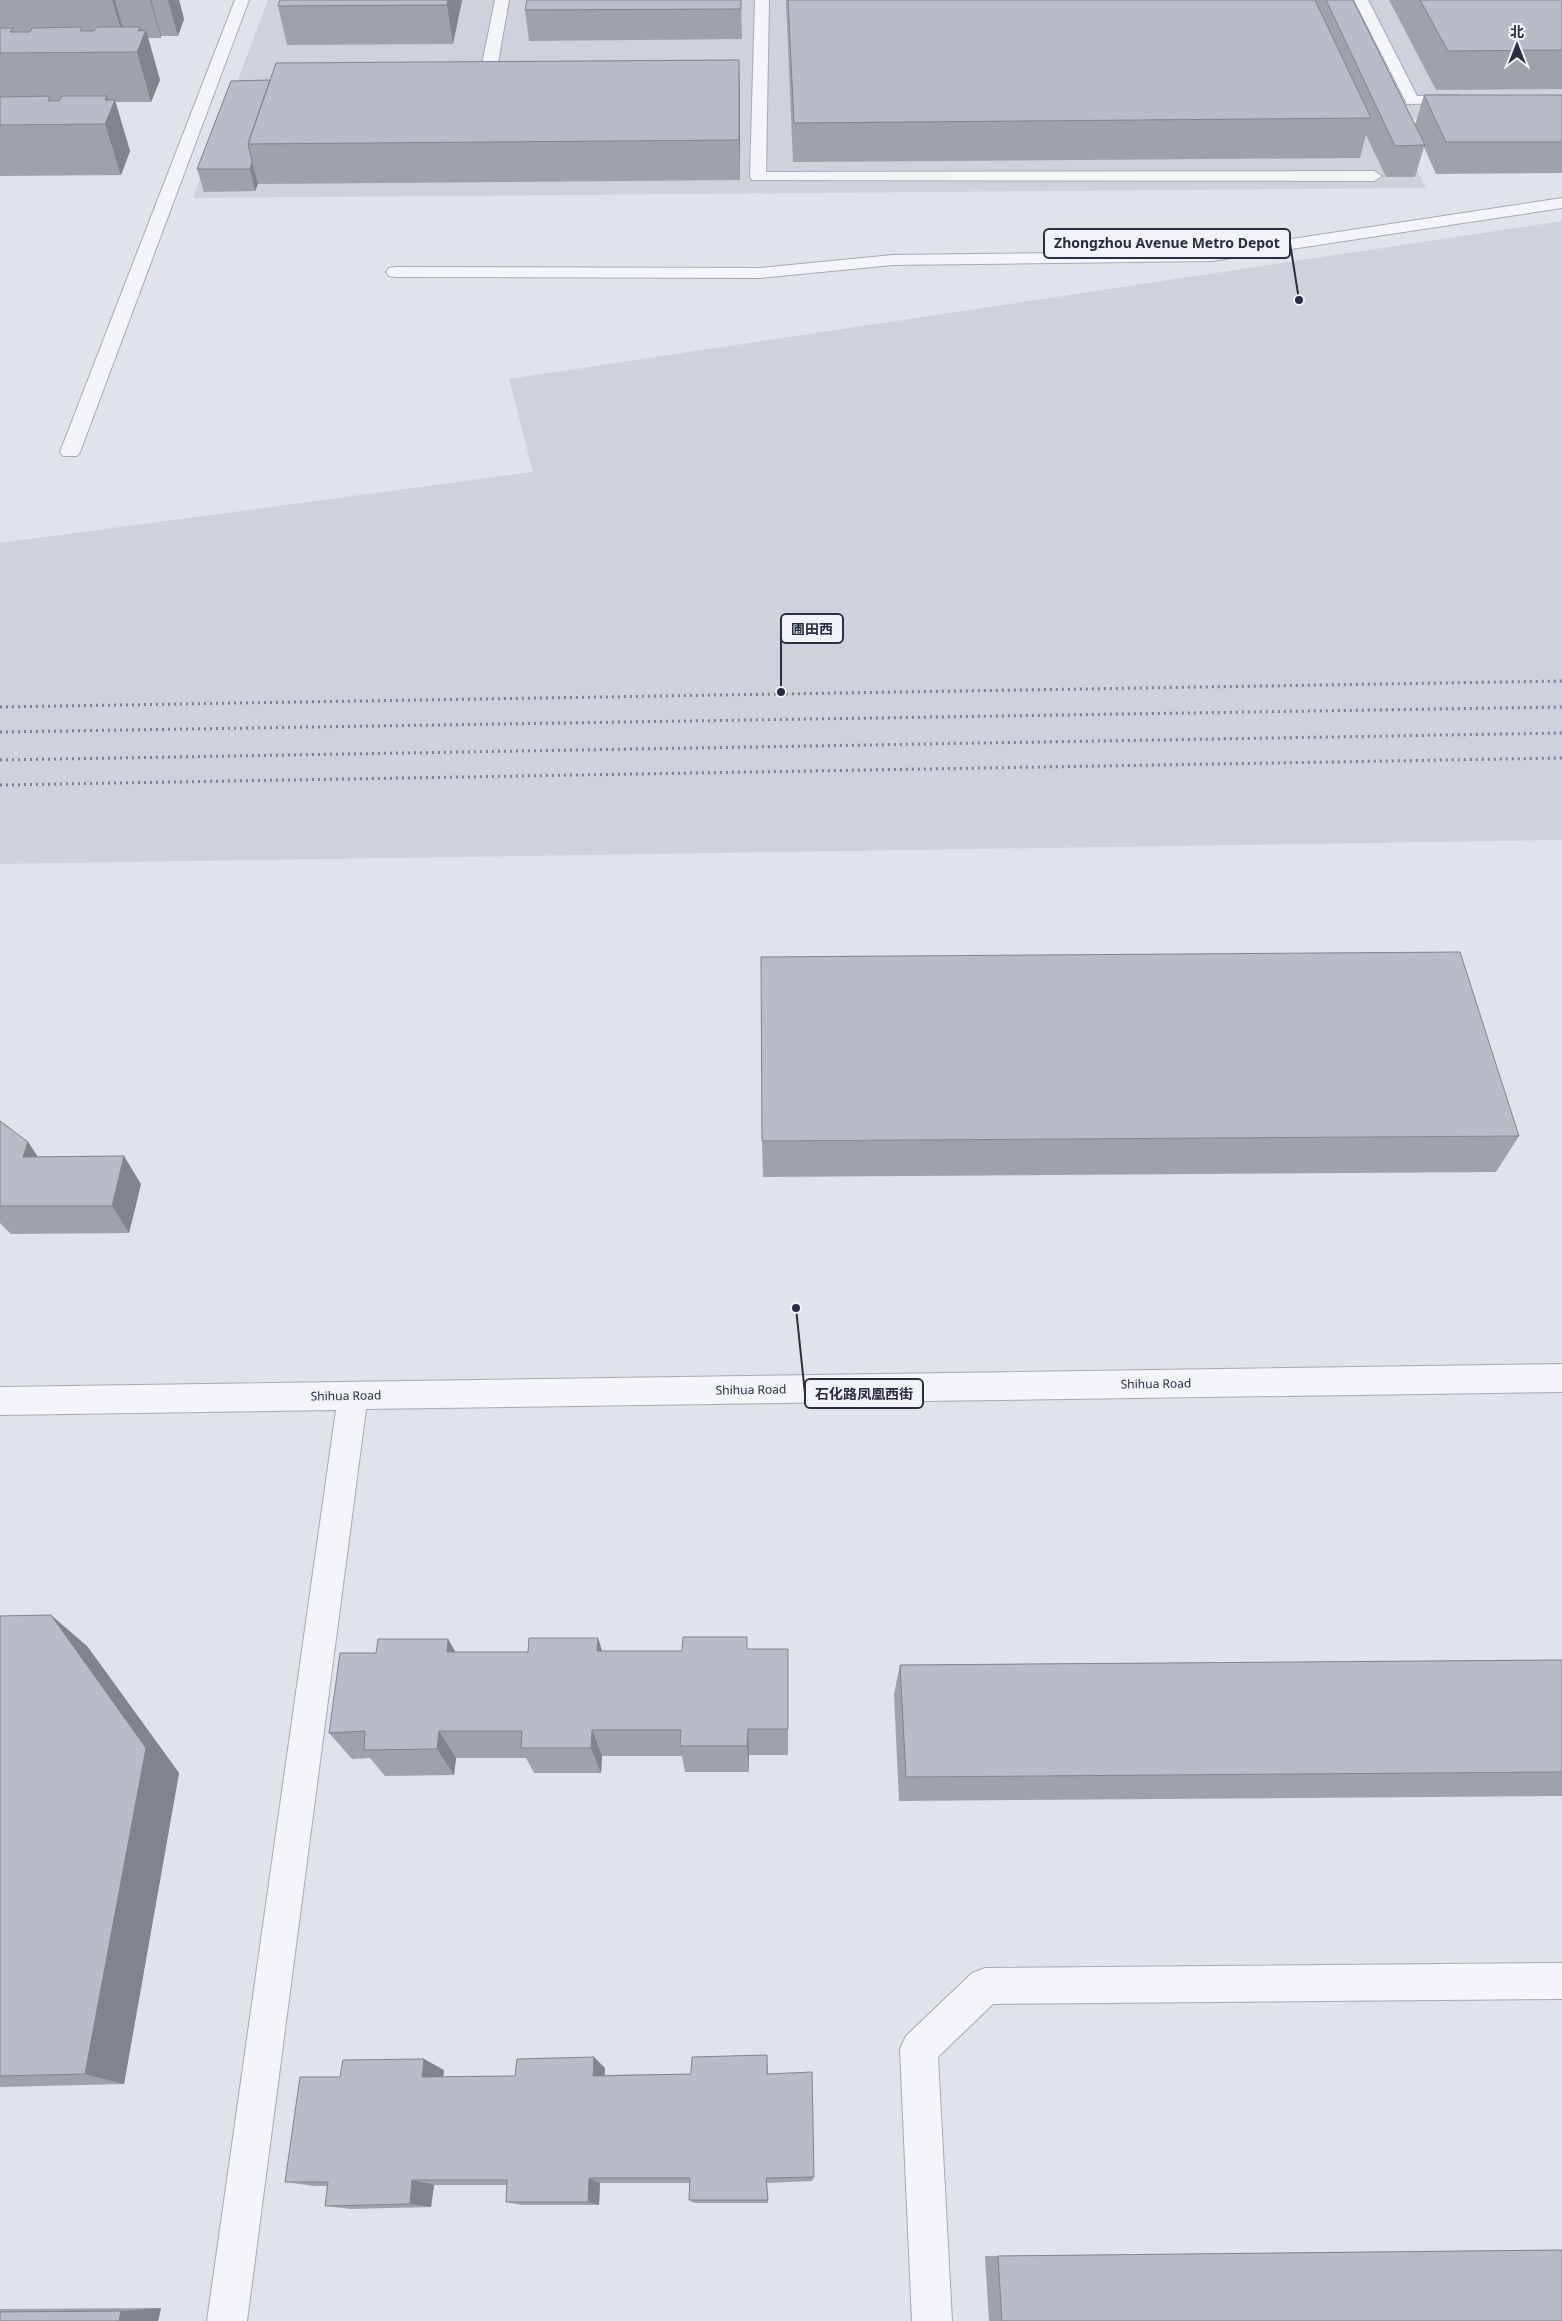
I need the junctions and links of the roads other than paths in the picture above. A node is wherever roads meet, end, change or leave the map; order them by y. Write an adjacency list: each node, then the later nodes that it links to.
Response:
1 (242, 0): 10 (street)
2 (502, 0): 5 (street)
3 (762, 0): 7 (street)
4 (1361, 0): 6 (street)
5 (487, 79)
6 (1478, 100)
7 (1374, 176)
8 (1562, 202): 9 (street)
9 (395, 272)
10 (70, 452)
11 (1562, 1378): 12 (street, Shihua Road)
12 (354, 1396): 13 (street, Shihua Road); 15 (street)
13 (0, 1401)
14 (1562, 1981): 16 (street)
15 (227, 2321)
16 (932, 2321)

